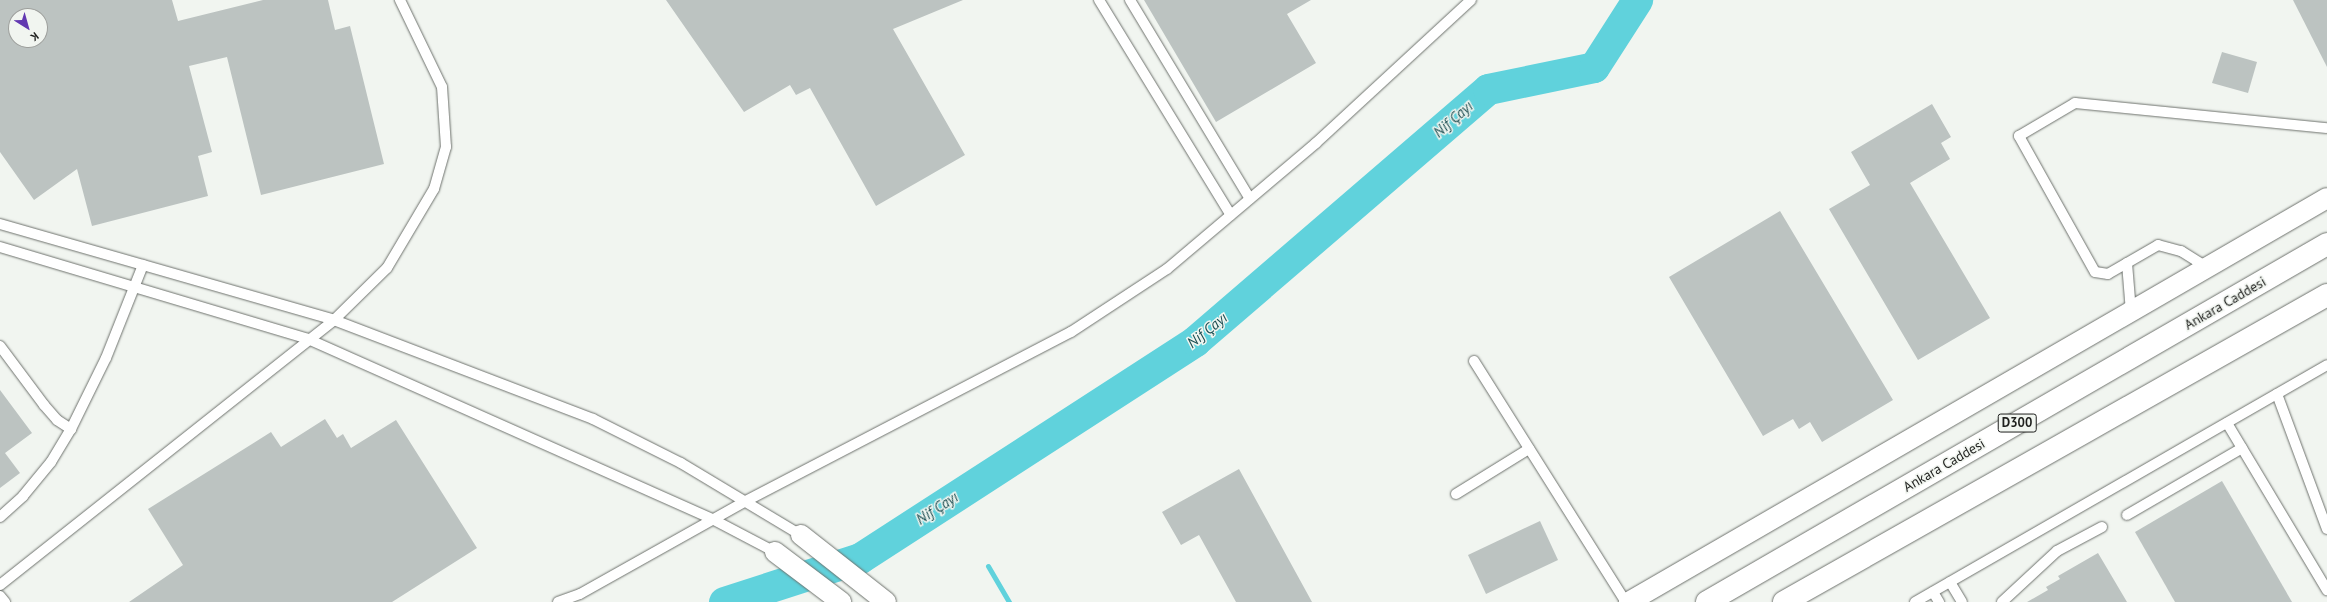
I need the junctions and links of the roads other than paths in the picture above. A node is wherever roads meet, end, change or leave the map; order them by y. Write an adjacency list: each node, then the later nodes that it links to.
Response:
1 (400, 0): 18 (lane)
2 (1099, 0): 8 (lane)
3 (1130, 0): 7 (lane)
4 (1471, 0): 7 (lane)
5 (2327, 128): 12 (lane)
6 (2327, 198): 14 (street)
7 (1250, 199): 8 (lane)
8 (1230, 215): 29 (lane)
9 (0, 224): 13 (lane)
10 (2327, 244): 49 (highway, Ankara Caddesi / D300)
11 (0, 247): 15 (lane)
12 (2127, 263): 14 (lane); 17 (lane)
13 (143, 265): 15 (lane); 18 (lane)
14 (2208, 268): 17 (street)
15 (134, 287): 19 (lane); 25 (lane)
16 (2327, 295): 50 (highway)
17 (2131, 312): 48 (street)
18 (334, 320): 19 (lane); 29 (lane)
19 (308, 339): 32 (lane); 38 (lane)
20 (0, 346): 25 (lane)
21 (1474, 362): 27 (lane)
22 (2327, 365): 23 (lane)
23 (2276, 394): 24 (lane); 34 (lane)
24 (2227, 423): 26 (lane); 37 (lane)
25 (72, 429): 31 (lane)
26 (2242, 448): 30 (lane); 39 (lane)
27 (1529, 449): 28 (lane); 47 (lane)
28 (1456, 494)
29 (746, 501): 32 (lane); 35 (lane)
30 (2126, 515)
31 (0, 517)
32 (714, 520): 36 (lane); 45 (lane)
33 (2102, 527): 54 (lane)
34 (2327, 529)
35 (801, 535): 42 (street)
36 (775, 552): 43 (street)
37 (1950, 582): 40 (lane); 53 (lane)
38 (0, 585)
39 (2327, 590)
40 (1933, 592): 51 (lane); 52 (lane)
41 (0, 596): 44 (lane)
42 (865, 596): 46 (street)
43 (835, 597)
44 (5, 602)
45 (558, 602)
46 (886, 602)
47 (1626, 602)
48 (1630, 602)
49 (1707, 602)
50 (1784, 602)
51 (1915, 602)
52 (1939, 602)
53 (1962, 602)
54 (2002, 602)

